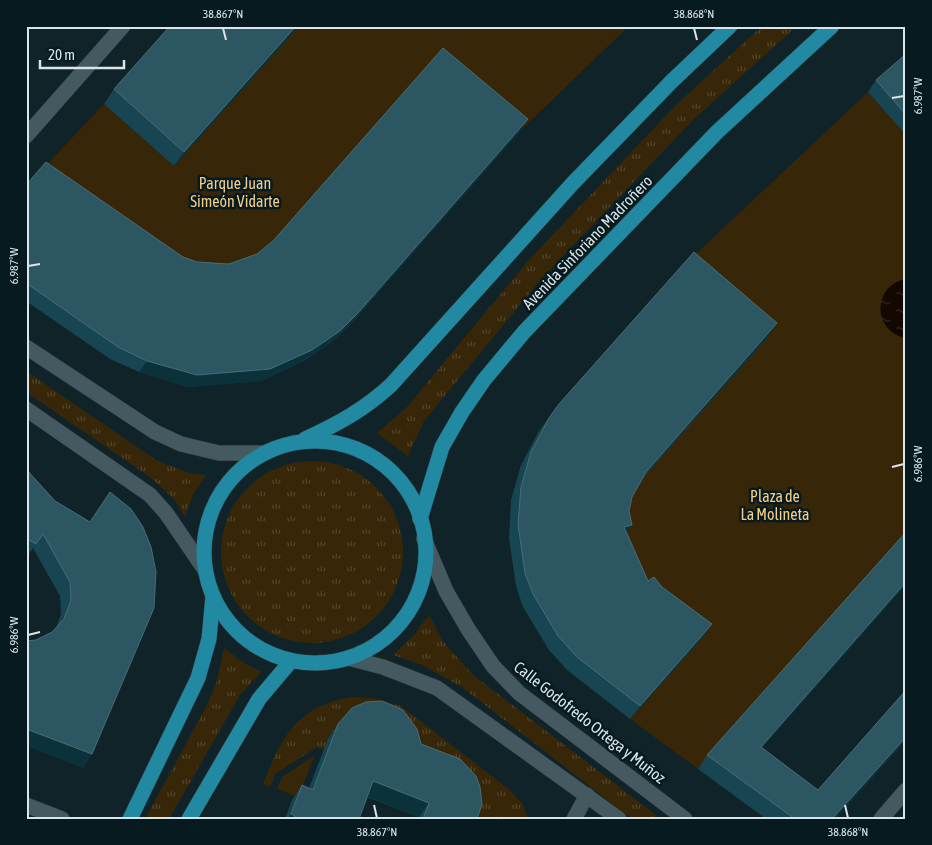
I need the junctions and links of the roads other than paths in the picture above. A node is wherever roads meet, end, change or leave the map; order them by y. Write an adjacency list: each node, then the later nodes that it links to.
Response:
1 (123, 26): 4 (street)
2 (730, 26): 7 (main road)
3 (832, 26): 9 (main road, Avenida Sinforiano Madroñero)
4 (26, 136)
5 (26, 347): 8 (street)
6 (26, 409): 11 (street)
7 (297, 442): 8 (main road); 9 (main road)
8 (265, 453): 11 (main road)
9 (420, 519): 10 (main road)
10 (424, 539): 13 (main road); 23 (street, Calle Godofredo Ortega y Muñoz)
11 (205, 570): 12 (main road)
12 (213, 596): 14 (main road); 19 (main road)
13 (348, 658): 14 (main road); 16 (street)
14 (291, 661): 20 (main road)
15 (906, 790): 24 (street)
16 (587, 795): 21 (street); 22 (street)
17 (26, 805): 18 (street)
18 (62, 819)
19 (130, 819)
20 (189, 819)
21 (574, 819)
22 (619, 819)
23 (685, 819)
24 (881, 819)

